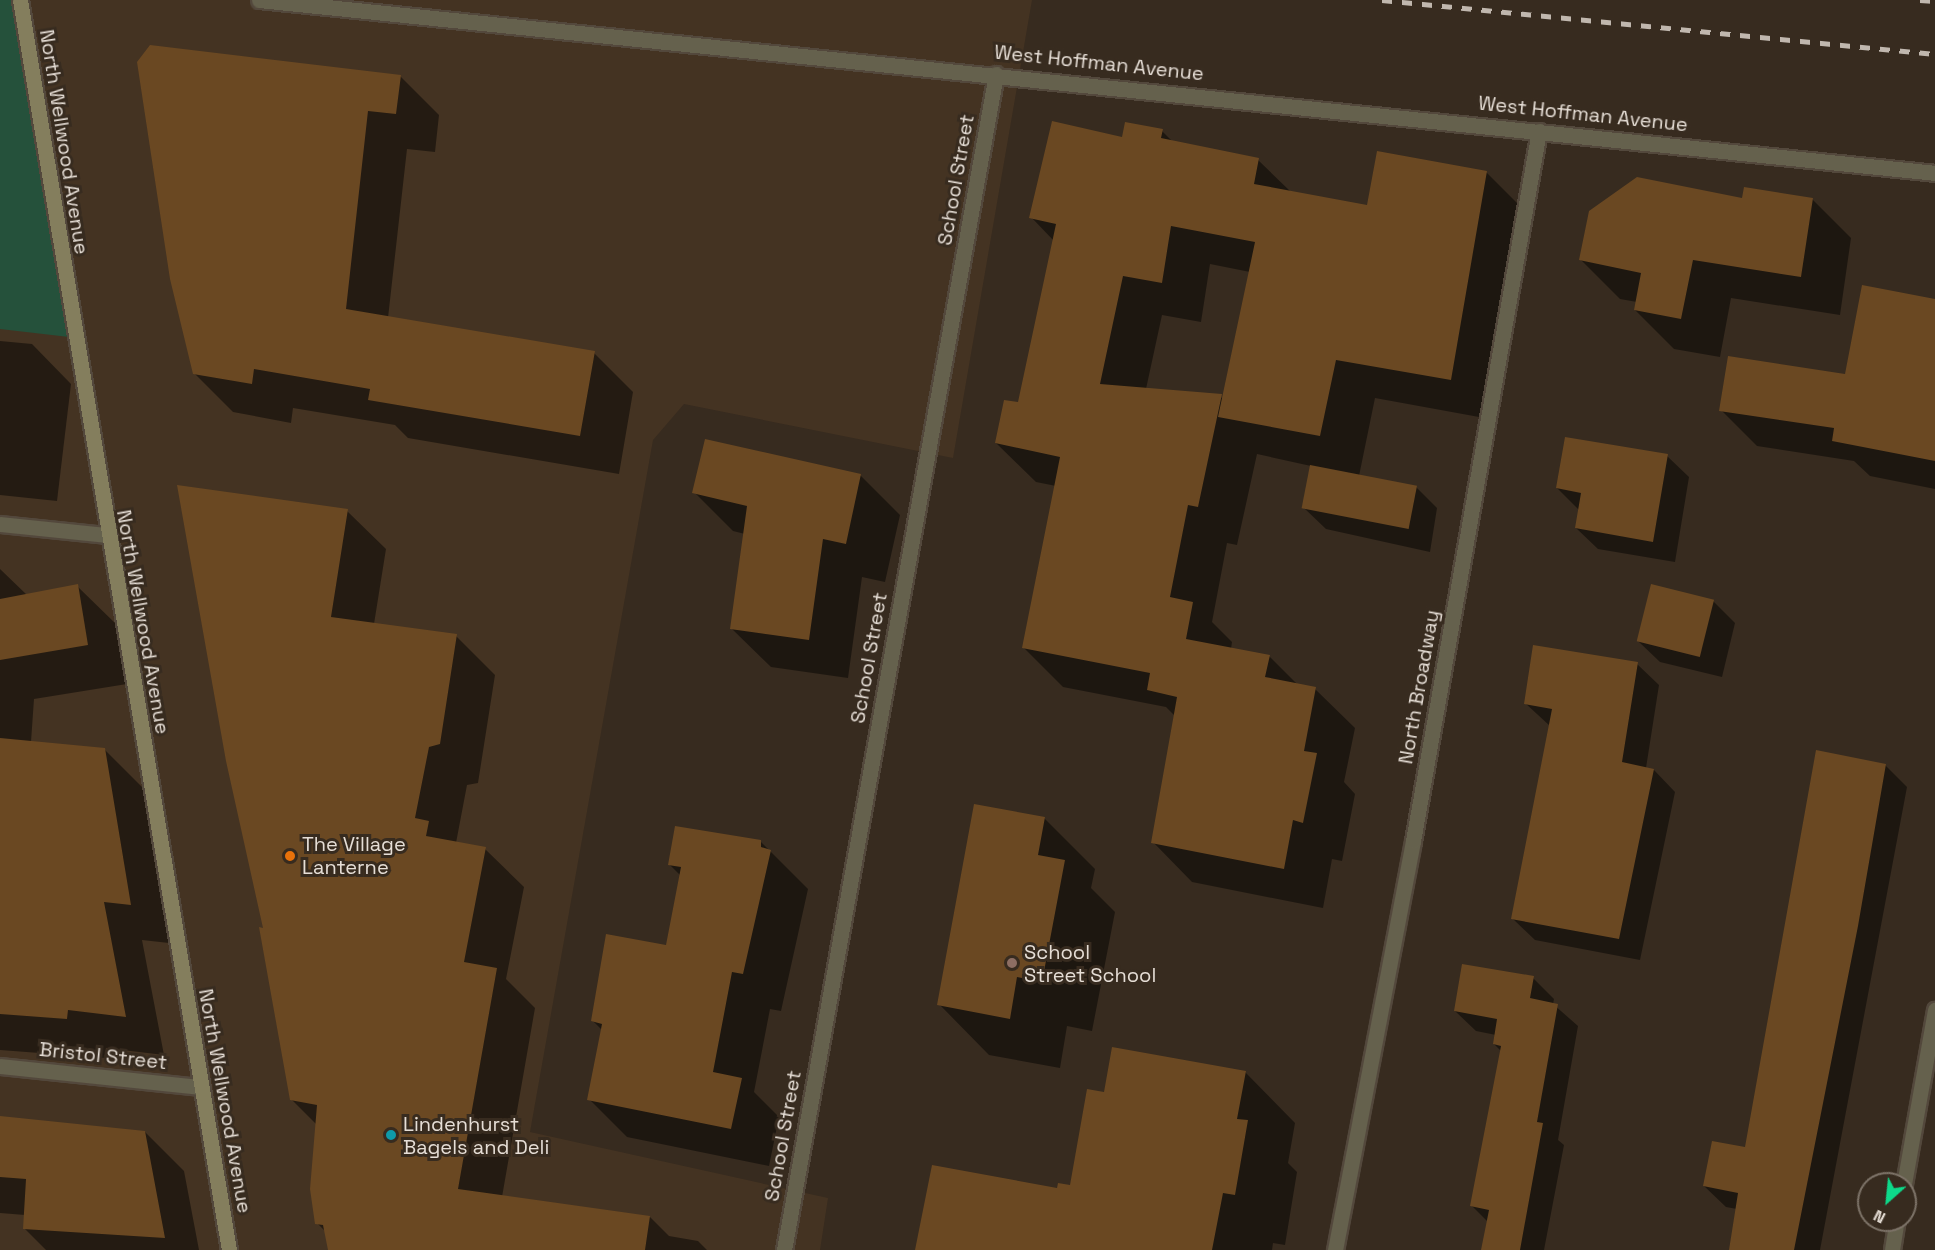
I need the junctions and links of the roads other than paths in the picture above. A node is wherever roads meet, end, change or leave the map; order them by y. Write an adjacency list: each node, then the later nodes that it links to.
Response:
1 (20, 0): 7 (main road, North Wellwood Avenue)
2 (259, 0): 3 (street, West Hoffman Avenue)
3 (996, 74): 4 (street, West Hoffman Avenue); 14 (street, School Street)
4 (1539, 131): 5 (street, West Hoffman Avenue); 15 (street, North Broadway)
5 (1935, 173)
6 (0, 524): 7 (street)
7 (107, 535): 10 (main road, North Wellwood Avenue)
8 (1935, 1010): 11 (street)
9 (0, 1066): 10 (street, Bristol Street)
10 (201, 1087): 13 (main road, North Wellwood Avenue)
11 (1906, 1172)
12 (1895, 1232): 16 (street)
13 (229, 1250)
14 (784, 1250)
15 (1335, 1250)
16 (1892, 1250)

